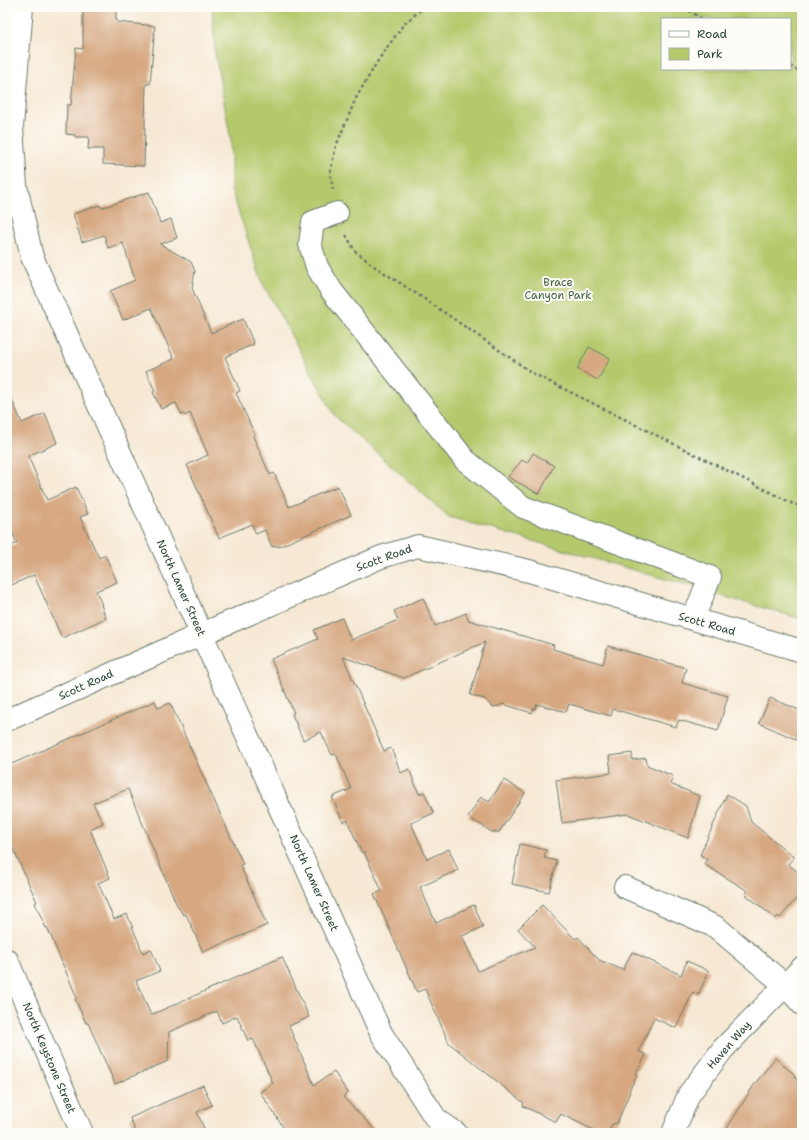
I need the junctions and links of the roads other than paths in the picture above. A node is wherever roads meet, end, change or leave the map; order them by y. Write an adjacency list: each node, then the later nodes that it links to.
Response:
1 (22, 7): 4 (street, North Lamer Street)
2 (337, 213): 3 (street)
3 (693, 619): 4 (street, Scott Road); 5 (street, Scott Road)
4 (202, 634): 6 (street, Scott Road); 13 (street, North Lamer Street)
5 (802, 651)
6 (7, 720)
7 (625, 887): 10 (street)
8 (7, 960): 12 (street, North Keystone Street)
9 (802, 968): 10 (street, Haven Way)
10 (785, 985): 11 (street); 14 (street, Haven Way)
11 (802, 1004)
12 (82, 1133)
13 (456, 1133)
14 (673, 1133)

